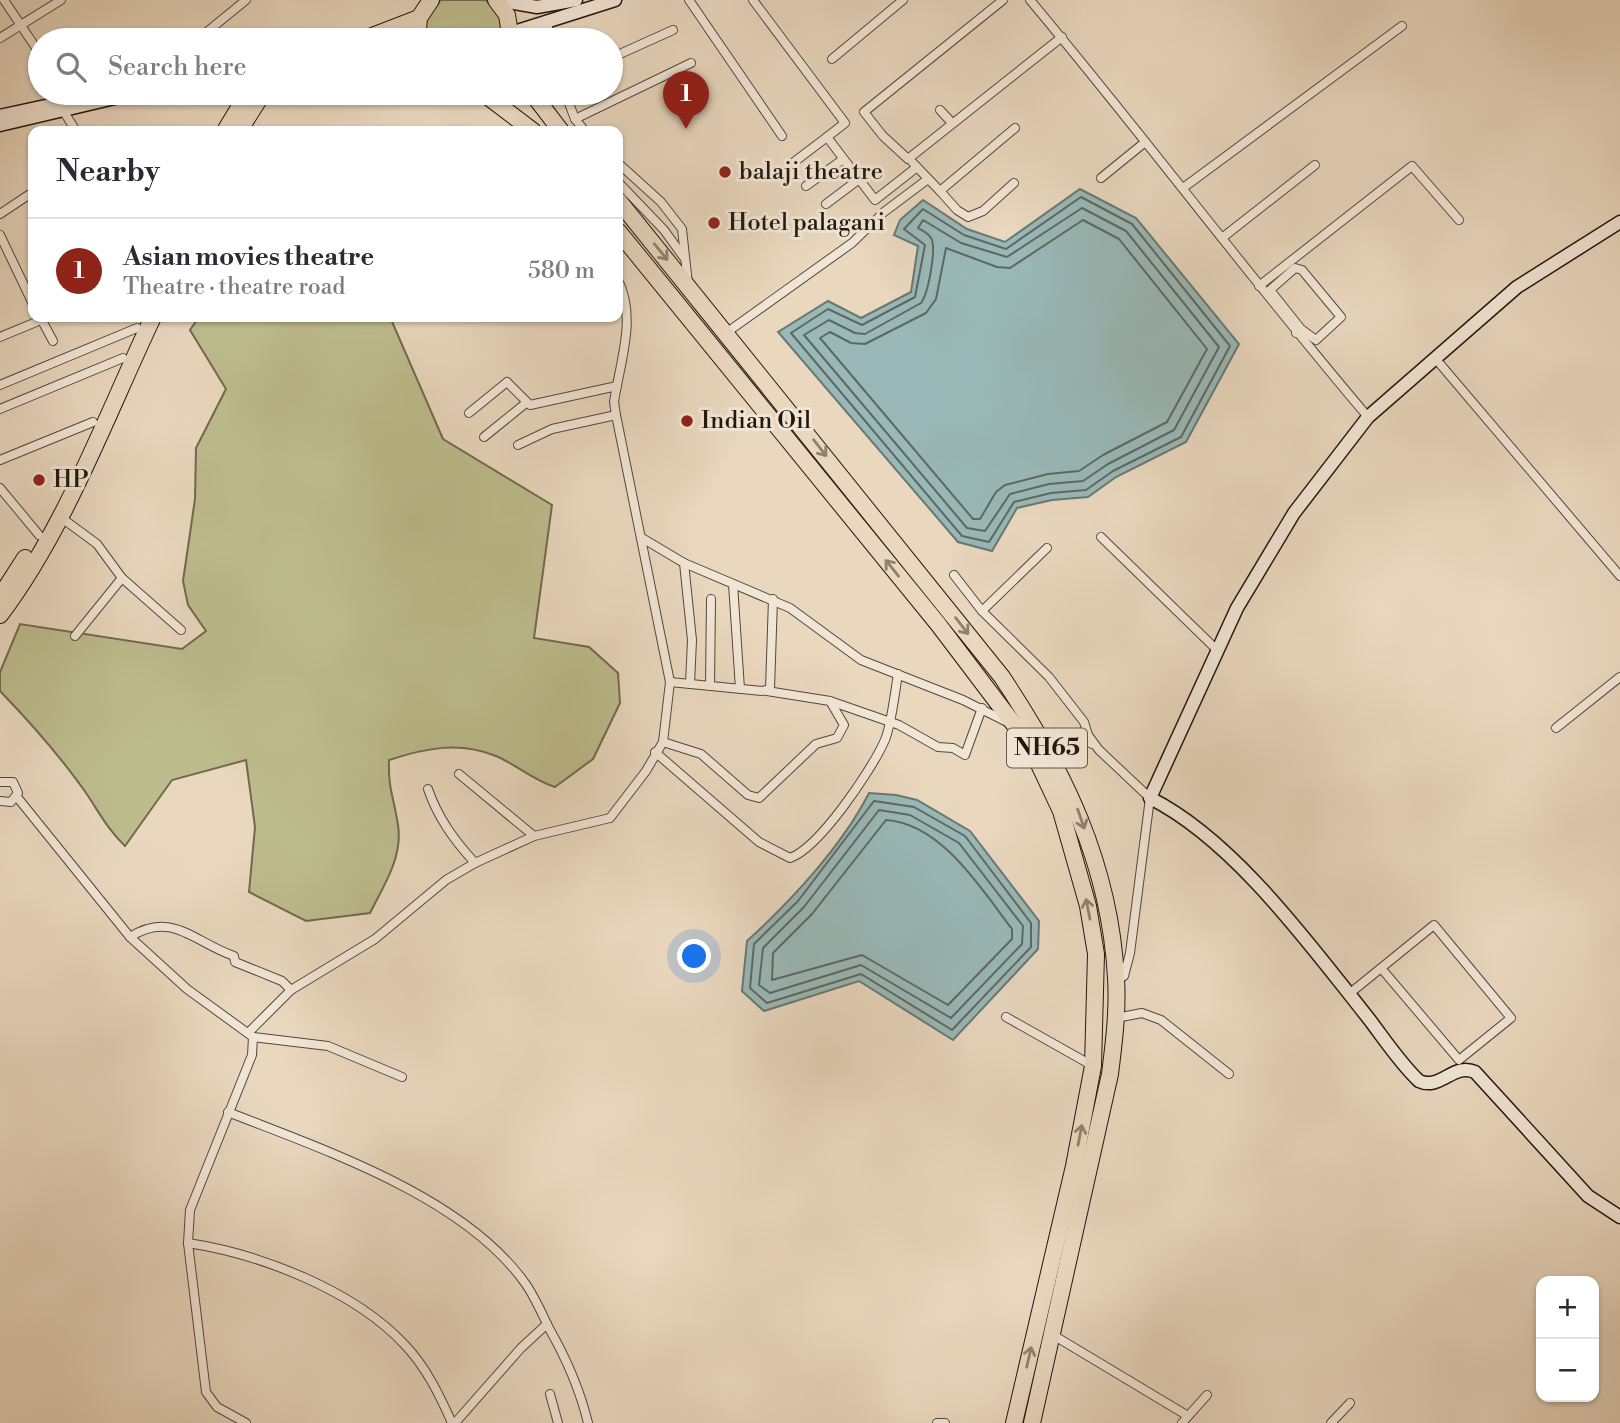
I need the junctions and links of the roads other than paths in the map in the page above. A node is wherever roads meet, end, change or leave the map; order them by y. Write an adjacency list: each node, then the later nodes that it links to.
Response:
1 (4, 0): 16 (street)
2 (61, 0): 16 (street)
3 (246, 0): 18 (street)
4 (497, 0): 12 (street); 21 (highway)
5 (576, 0): 12 (street)
6 (615, 0): 13 (street)
7 (689, 0): 53 (street)
8 (753, 0): 54 (street)
9 (903, 0): 29 (street)
10 (1003, 0): 56 (street)
11 (1030, 0): 26 (street)
12 (517, 2)
13 (600, 3): 15 (street)
14 (422, 8): 19 (highway); 20 (highway)
15 (547, 23): 22 (street); 23 (street)
16 (22, 24): 25 (street); 27 (street)
17 (1402, 26): 68 (street)
18 (212, 28)
19 (384, 28)
20 (419, 28)
21 (509, 28)
22 (534, 28)
23 (548, 28)
24 (673, 30): 28 (street)
25 (28, 34)
26 (1062, 37): 44 (street); 55 (street)
27 (0, 38)
28 (623, 53)
29 (832, 59)
30 (691, 63): 31 (street)
31 (623, 96)
32 (62, 105): 42 (street)
33 (65, 105): 45 (street)
34 (68, 105): 46 (street)
35 (241, 105): 47 (highway)
36 (255, 105): 48 (highway)
37 (499, 105): 49 (highway)
38 (542, 105): 50 (highway)
39 (569, 105): 43 (street)
40 (606, 105): 43 (street)
41 (940, 110): 44 (street)
42 (0, 116)
43 (575, 120): 51 (street)
44 (952, 123): 56 (street)
45 (0, 125)
46 (75, 126)
47 (228, 126)
48 (242, 126)
49 (526, 126)
50 (557, 126)
51 (580, 126)
52 (1015, 128): 69 (street)
53 (782, 136)
54 (827, 137): 57 (street); 58 (street)
55 (1144, 143): 62 (street); 68 (street)
56 (908, 159): 60 (street)
57 (842, 160): 64 (street); 66 (street)
58 (794, 162)
59 (1315, 165): 78 (street)
60 (917, 167): 63 (street); 64 (street)
61 (623, 168): 79 (street)
62 (1101, 178)
63 (928, 179): 69 (street); 91 (street)
64 (858, 180): 71 (street)
65 (1014, 183): 69 (street)
66 (806, 186)
67 (623, 187): 79 (street)
68 (1183, 188): 78 (street)
69 (940, 191)
70 (28, 195): 73 (street)
71 (826, 204)
72 (623, 206): 81 (highway, NH65, one-way to 81)
73 (0, 214)
74 (1459, 220): 80 (street)
75 (1620, 222): 95 (street)
76 (0, 235): 84 (street)
77 (623, 236): 137 (highway, NH65, one-way to 77)
78 (1222, 238): 82 (street)
79 (687, 261): 81 (street)
80 (1275, 279): 82 (street); 85 (street); 90 (street)
81 (688, 285): 91 (highway, NH65)
82 (1259, 286): 85 (street)
83 (623, 290): 97 (street)
84 (28, 294)
85 (1269, 294): 90 (street)
86 (32, 322): 92 (street)
87 (42, 322): 93 (street)
88 (151, 322): 108 (highway)
89 (139, 323): 94 (highway); 96 (street)
90 (1299, 331): 102 (street)
91 (726, 333): 142 (highway, NH65, one-way to 142)
92 (0, 337)
93 (53, 341)
94 (123, 358): 99 (street); 103 (highway)
95 (1435, 358): 102 (street); 115 (street)
96 (0, 385)
97 (617, 386): 98 (street); 101 (street)
98 (526, 403): 100 (street); 104 (street)
99 (0, 409)
100 (469, 412)
101 (616, 415): 105 (street); 111 (street)
102 (1368, 417): 126 (street)
103 (93, 422): 106 (street); 109 (highway)
104 (484, 437)
105 (518, 445)
106 (0, 460)
107 (0, 488): 109 (street)
108 (59, 516): 116 (street); 117 (highway)
109 (39, 535): 117 (highway)
110 (1101, 537): 126 (street)
111 (642, 538): 113 (street); 129 (street)
112 (1047, 548): 122 (street)
113 (684, 563): 118 (street); 130 (street)
114 (954, 575): 122 (street)
115 (1620, 576)
116 (122, 578): 124 (street); 125 (street)
117 (18, 580): 119 (highway); 123 (highway)
118 (733, 584): 121 (street); 132 (street)
119 (0, 597)
120 (711, 599): 131 (street)
121 (773, 599): 127 (street); 133 (street)
122 (982, 611): 140 (street)
123 (0, 615)
124 (181, 630)
125 (75, 636)
126 (1217, 650): 147 (street)
127 (898, 674): 135 (street); 136 (street)
128 (1620, 677): 138 (street)
129 (670, 682): 130 (street); 139 (street)
130 (690, 684): 131 (street)
131 (710, 686): 132 (street)
132 (740, 689): 133 (street)
133 (767, 691): 134 (street)
134 (830, 701): 136 (street); 139 (street)
135 (982, 708): 136 (street); 137 (street)
136 (888, 722): 141 (street)
137 (1016, 727): 159 (highway, NH65, one-way to 137)
138 (1556, 728)
139 (663, 741): 141 (street)
140 (1100, 750): 142 (street); 147 (street)
141 (655, 752): 149 (street)
142 (1052, 755): 153 (highway, NH65, one-way to 153)
143 (458, 774): 149 (street)
144 (2, 778): 146 (street)
145 (428, 789): 150 (street)
146 (17, 797): 148 (street); 151 (street)
147 (1150, 798): 153 (street); 155 (street)
148 (0, 802)
149 (534, 836): 150 (street)
150 (475, 863): 154 (street)
151 (130, 937): 154 (street); 158 (street)
152 (1381, 968): 152 (street); 155 (street)
153 (1116, 980): 157 (highway, NH65)
154 (291, 990): 158 (street)
155 (1349, 994): 163 (street)
156 (1006, 1017): 159 (street)
157 (1116, 1018): 160 (street); 166 (highway, NH65)
158 (252, 1034): 161 (street); 162 (street)
159 (1093, 1066): 177 (highway, NH65, one-way to 159)
160 (1229, 1074)
161 (402, 1077)
162 (228, 1112): 164 (street); 165 (street)
163 (1620, 1217)
164 (188, 1243): 171 (street); 172 (street)
165 (547, 1324): 172 (street); 174 (street)
166 (1053, 1335): 170 (street); 178 (highway, NH65)
167 (550, 1394): 173 (street)
168 (1207, 1395): 170 (street)
169 (1350, 1403): 179 (street)
170 (1185, 1419)
171 (246, 1423)
172 (454, 1423)
173 (558, 1423)
174 (588, 1423)
175 (937, 1423): 176 (street)
176 (945, 1423)
177 (1014, 1423)
178 (1032, 1423)
179 (1331, 1423)

